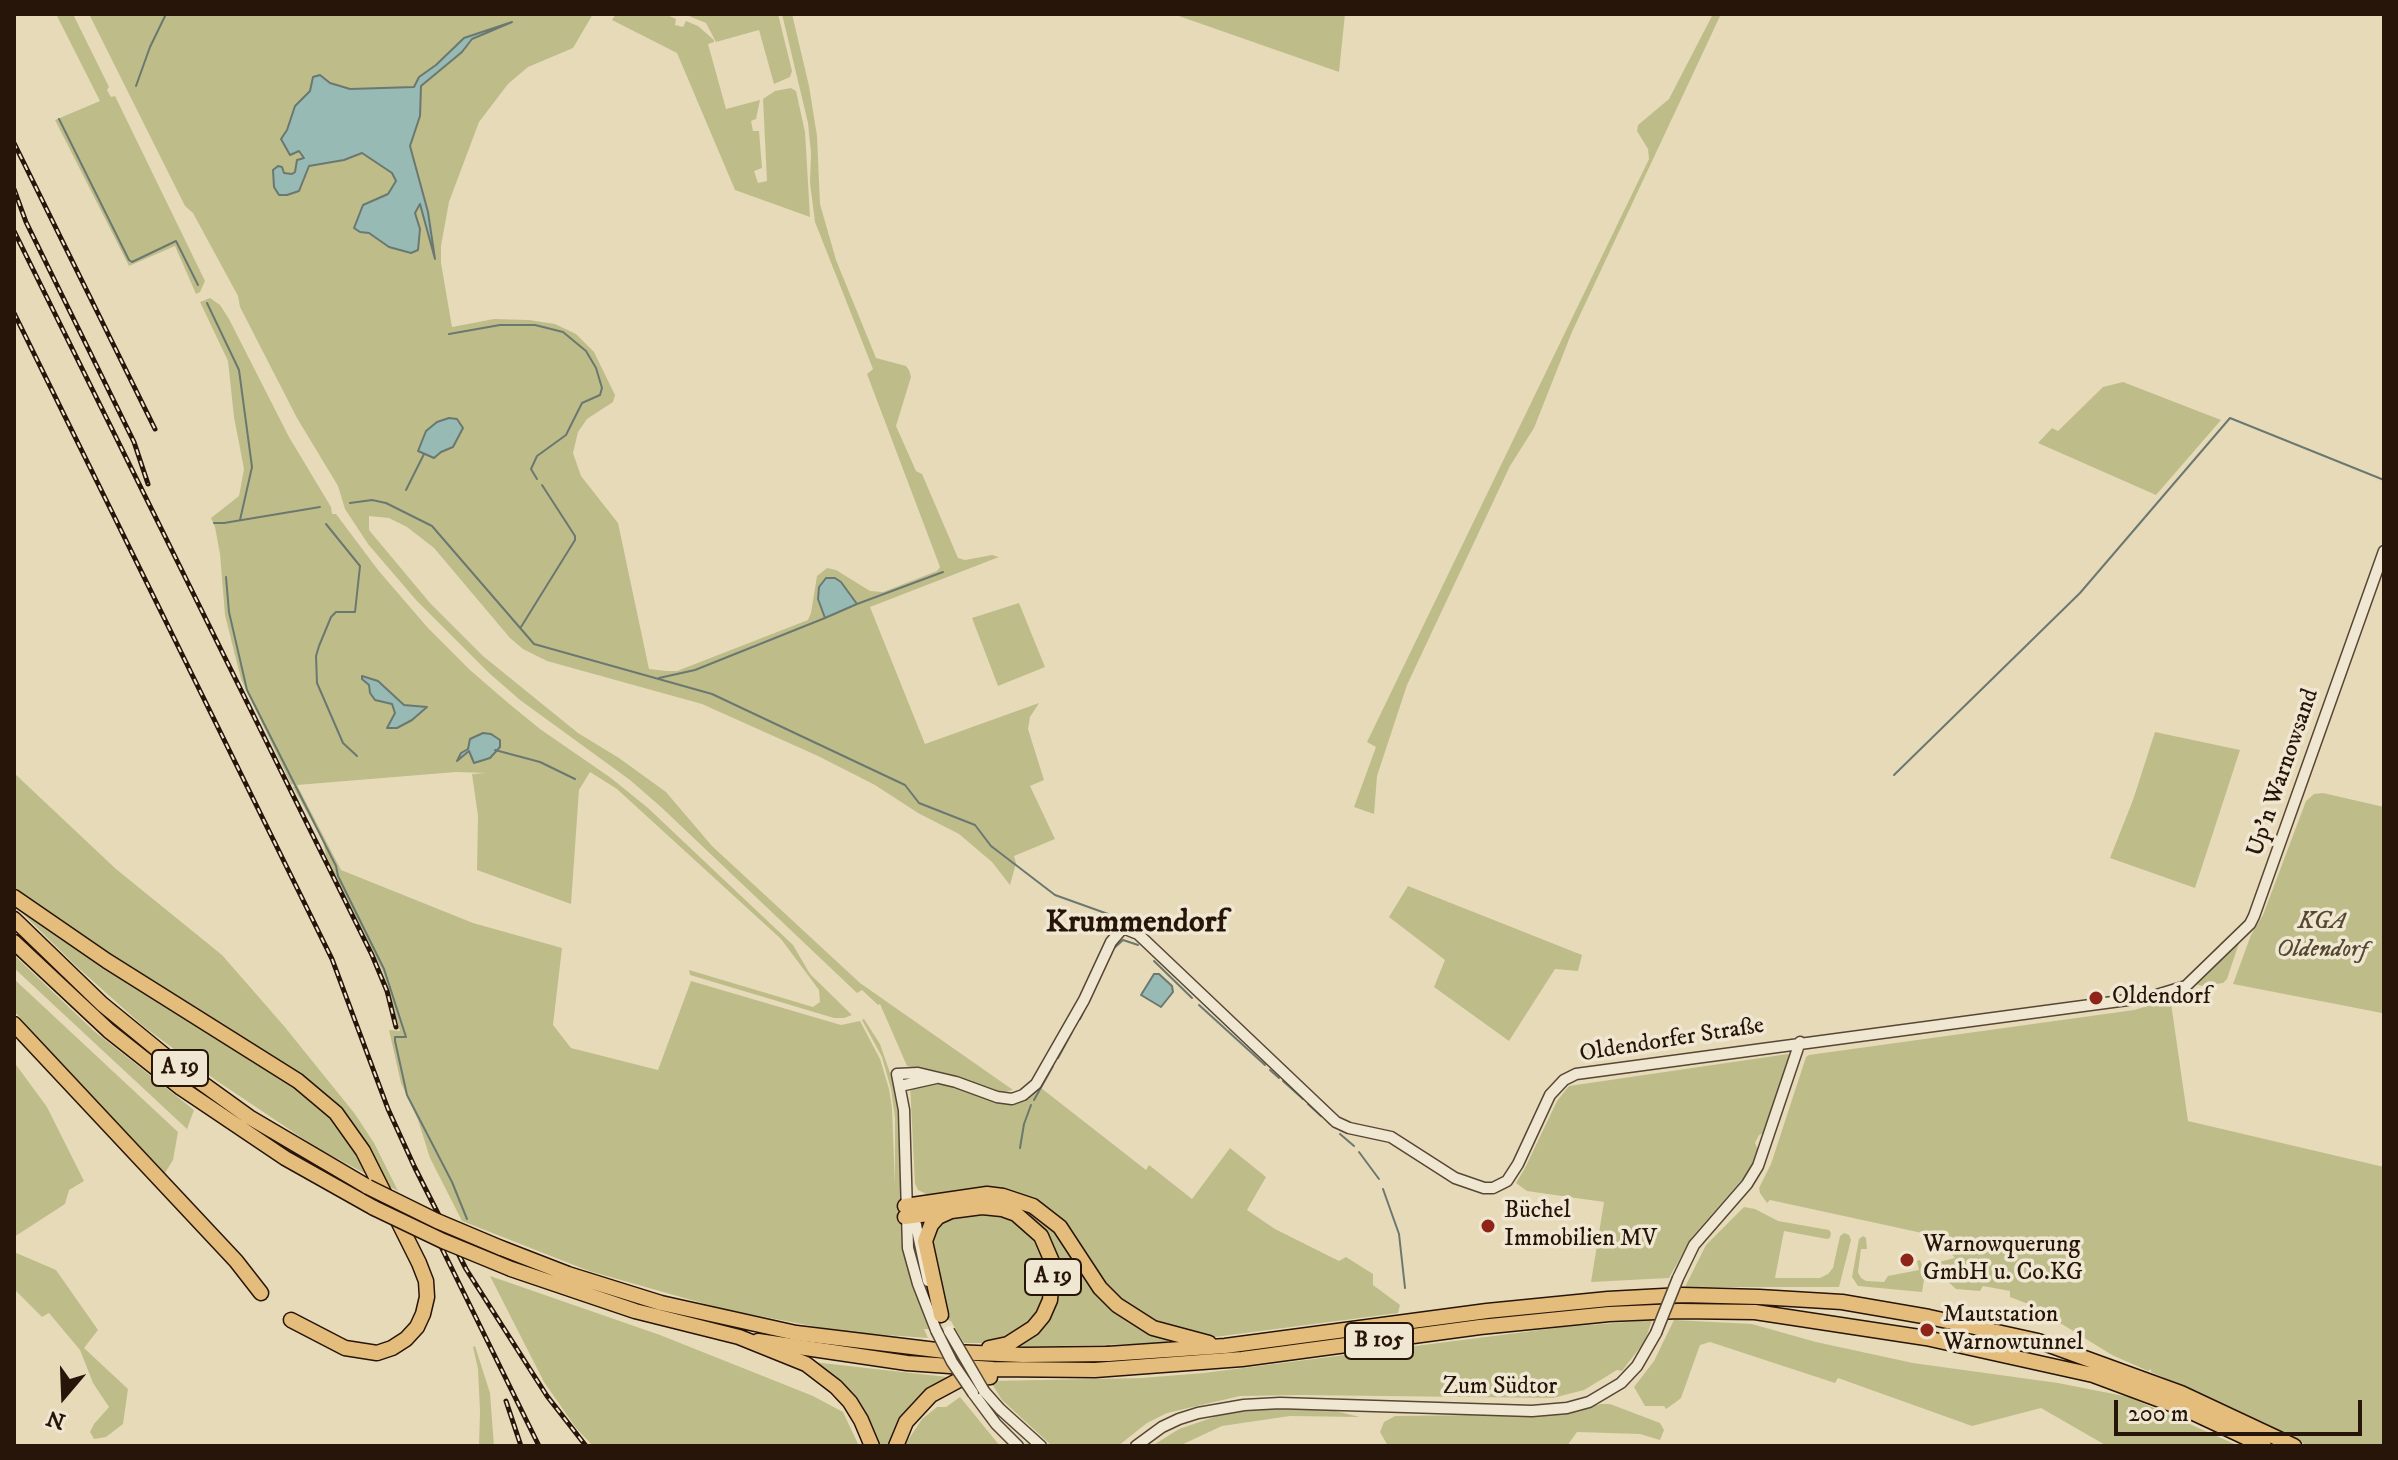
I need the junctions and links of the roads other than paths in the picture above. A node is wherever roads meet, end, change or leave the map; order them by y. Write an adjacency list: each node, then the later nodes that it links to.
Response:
1 (2384, 551): 5 (street, Up’n Warnowsand)
2 (14, 897): 12 (highway)
3 (14, 919): 15 (highway, A 19, bridge)
4 (14, 942): 13 (highway, A 19, bridge)
5 (2186, 986): 7 (street, Oldendorfer Straße)
6 (14, 1024): 10 (highway)
7 (1800, 1042): 8 (street, Oldendorfer Straße); 23 (street, Zum Südtor, bridge)
8 (908, 1207): 9 (highway, A 19); 11 (street); 14 (highway); 18 (street, bridge)
9 (953, 1210): 11 (highway); 15 (highway, A 19)
10 (261, 1293)
11 (941, 1315): 18 (street, bridge)
12 (291, 1320)
13 (739, 1337): 17 (highway, B 105); 19 (highway)
14 (1225, 1346): 16 (highway, B 105); 25 (highway, B 105)
15 (953, 1352): 16 (highway, A 19)
16 (1108, 1354)
17 (1049, 1370): 20 (highway); 24 (highway, B 105)
18 (978, 1392): 21 (street); 22 (street)
19 (872, 1446)
20 (896, 1446)
21 (1018, 1446)
22 (1041, 1446)
23 (1136, 1446)
24 (2264, 1446)
25 (2294, 1446)

